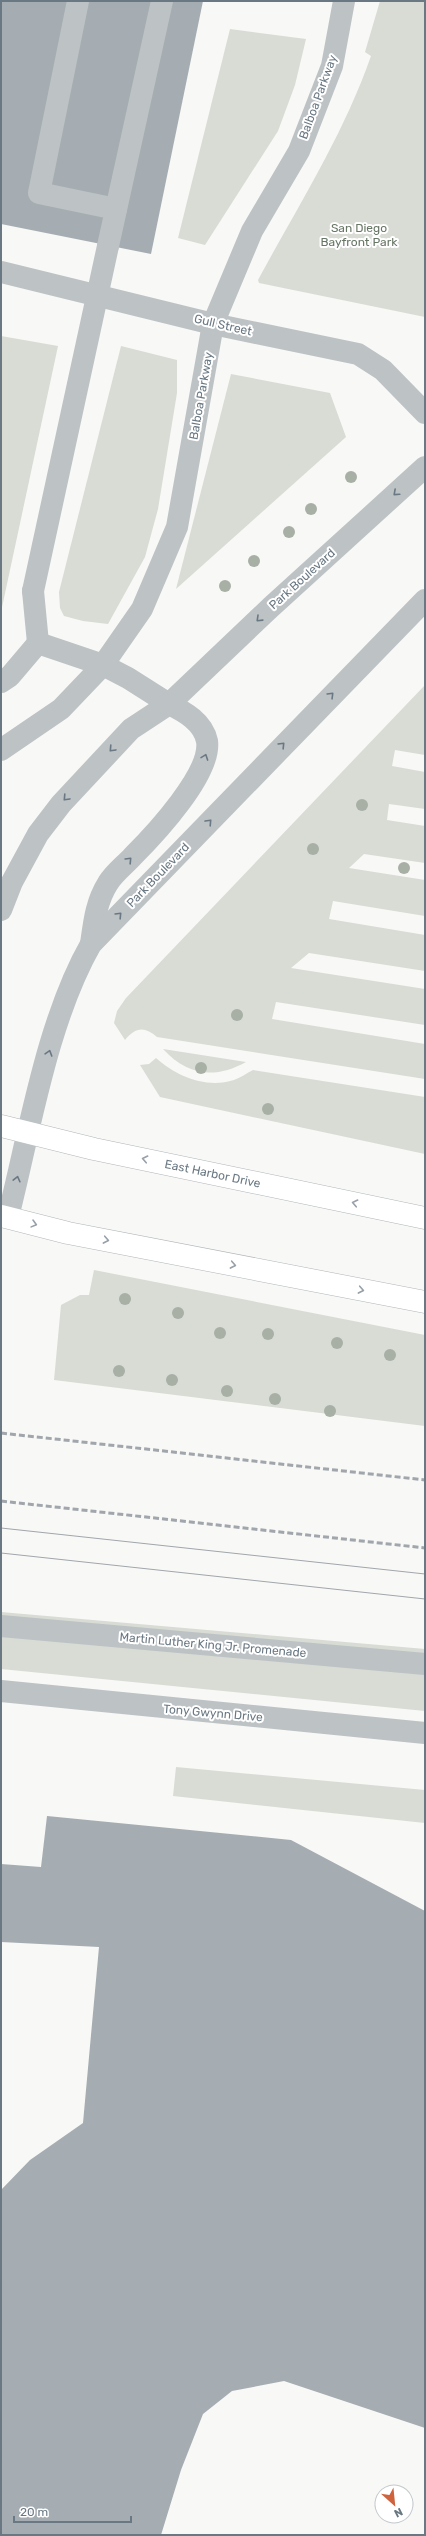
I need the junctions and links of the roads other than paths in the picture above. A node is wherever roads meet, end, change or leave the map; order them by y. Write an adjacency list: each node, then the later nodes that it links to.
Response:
1 (78, 1): 4 (street)
2 (162, 1): 4 (street)
3 (344, 1): 6 (street, Balboa Parkway)
4 (116, 209): 10 (street, bridge)
5 (1, 272): 6 (street, Gull Street)
6 (213, 324): 7 (street, Gull Street); 11 (street, Balboa Parkway)
7 (425, 413)
8 (425, 467): 13 (street, Park Boulevard, one-way to 13)
9 (425, 600): 16 (street, Park Boulevard, one-way to 9)
10 (38, 643): 11 (street); 12 (street)
11 (103, 665): 13 (street); 14 (street, Balboa Parkway)
12 (1, 682)
13 (169, 704): 15 (street, Park Boulevard, one-way to 15); 16 (street, one-way to 13)
14 (1, 750)
15 (1, 910)
16 (90, 944): 18 (street, Park Boulevard, one-way to 16)
17 (1, 1126): 18 (main road, East Harbor Drive)
18 (29, 1133): 19 (street, Park Boulevard, one-way to 18); 20 (main road, East Harbor Drive, one-way to 18)
19 (4, 1216): 21 (main road, one-way to 21)
20 (425, 1218)
21 (425, 1302)
22 (1, 1626): 23 (street, Martin Luther King Jr. Promenade)
23 (425, 1664)
24 (1, 1691): 25 (street, Tony Gwynn Drive)
25 (425, 1733)

